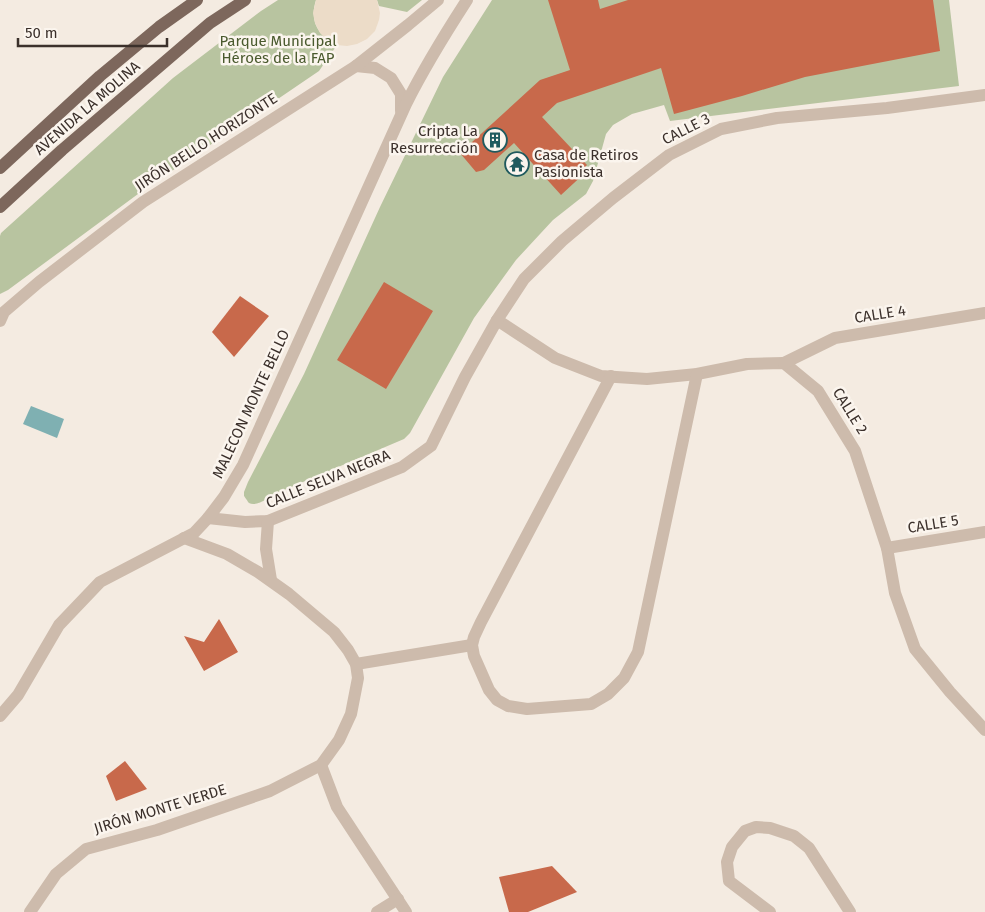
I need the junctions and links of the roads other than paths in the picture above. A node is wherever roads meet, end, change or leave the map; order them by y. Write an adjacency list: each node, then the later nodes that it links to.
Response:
1 (196, 0): 8 (main road, AVENIDA LA MOLINA)
2 (244, 0): 9 (main road, AVENIDA LA MOLINA)
3 (438, 0): 5 (street, JIRÓN BELLO HORIZONTE)
4 (467, 0): 7 (street, MALECON MONTE BELLO)
5 (356, 66): 7 (street); 11 (street, JIRÓN BELLO HORIZONTE)
6 (985, 95): 12 (street, CALLE 3)
7 (402, 113): 16 (street, MALECON MONTE BELLO)
8 (0, 168)
9 (0, 207)
10 (985, 313): 13 (street, CALLE 4)
11 (1, 314)
12 (498, 320): 15 (street); 17 (street, CALLE SELVA NEGRA)
13 (784, 363): 14 (street); 20 (street, CALLE 2)
14 (697, 374): 15 (street); 22 (street)
15 (611, 376): 22 (street)
16 (208, 518): 17 (street, CALLE SELVA NEGRA); 19 (street, MALECON MONTE BELLO)
17 (268, 521): 21 (street)
18 (985, 532): 20 (street, CALLE 5)
19 (184, 538): 21 (street); 24 (street, MALECON MONTE BELLO)
20 (887, 548): 25 (street, CALLE 2)
21 (271, 580): 23 (street)
22 (472, 645): 23 (street)
23 (356, 664): 26 (street)
24 (0, 716)
25 (985, 730)
26 (321, 765): 27 (street); 28 (street, JIRÓN MONTE VERDE)
27 (398, 899): 29 (street); 30 (street)
28 (30, 912)
29 (377, 912)
30 (406, 912)
31 (770, 912): 32 (street)
32 (850, 912)

